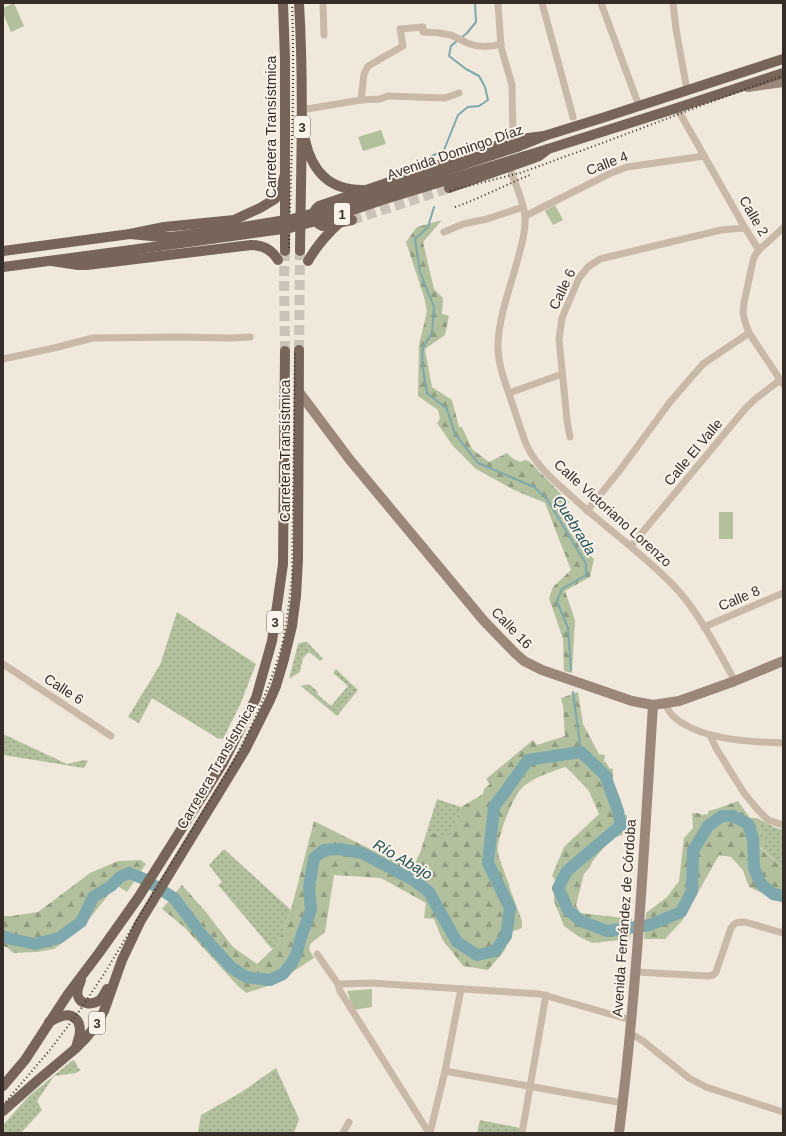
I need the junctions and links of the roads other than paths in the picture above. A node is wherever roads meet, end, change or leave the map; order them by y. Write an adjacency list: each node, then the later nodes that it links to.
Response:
1 (283, 3): 27 (main road, Carretera Transístmica / 3)
2 (298, 3): 19 (main road, 3)
3 (322, 3): 8 (street)
4 (498, 3): 9 (street)
5 (542, 3): 20 (street)
6 (601, 3): 17 (street)
7 (673, 3): 13 (street)
8 (324, 35)
9 (501, 44): 16 (street); 23 (street)
10 (783, 59): 13 (main road, Avenida Domingo Díaz)
11 (783, 73): 14 (main road, Avenida Domingo Díaz)
12 (783, 82): 14 (main road)
13 (687, 90): 17 (main road, Avenida Domingo Díaz)
14 (732, 90): 18 (main road, Avenida Domingo Díaz)
15 (459, 93): 16 (street)
16 (361, 100): 19 (street)
17 (639, 106): 22 (main road, Avenida Domingo Díaz)
18 (677, 108): 24 (main road, Avenida Domingo Díaz); 25 (street, Calle 2)
19 (301, 110): 21 (main road, 3)
20 (573, 117)
21 (302, 122): 28 (main road); 43 (main road, 3)
22 (544, 136): 23 (main road); 38 (main road, Avenida Domingo Díaz, bridge)
23 (513, 140): 28 (main road)
24 (548, 149): 26 (main road); 45 (main road, Avenida Domingo Díaz / 1, bridge)
25 (704, 156): 31 (street, Calle 4); 35 (street, Calle 2)
26 (509, 167): 29 (main road); 30 (street, Calle Victoriano Lorenzo)
27 (285, 174): 32 (main road); 42 (main road, Carretera Transístmica / 3)
28 (378, 187): 34 (main road)
29 (449, 188)
30 (523, 207): 31 (street, Calle Victoriano Lorenzo); 37 (street)
31 (525, 216): 56 (street, Calle Victoriano Lorenzo)
32 (234, 220): 38 (main road); 39 (main road)
33 (352, 220): 34 (main road)
34 (340, 223): 46 (main road)
35 (745, 228): 40 (street, Calle 2); 53 (street, Calle 6)
36 (783, 228): 40 (street)
37 (444, 232)
38 (130, 234): 41 (main road)
39 (244, 245): 44 (main road); 45 (main road)
40 (759, 250): 48 (street, Calle 2)
41 (3, 251)
42 (285, 251)
43 (300, 251)
44 (278, 260)
45 (52, 261): 47 (main road, 1)
46 (308, 261)
47 (3, 267)
48 (749, 333): 54 (street, Calle 2); 60 (street)
49 (250, 337): 52 (street)
50 (299, 350): 55 (main road, Carretera Transístmica / 3)
51 (285, 351): 75 (main road, Carretera Transístmica / 3)
52 (3, 359)
53 (562, 374): 56 (street); 59 (street, Calle 6)
54 (782, 382): 61 (street, Calle El Valle)
55 (299, 392): 57 (main road, Calle 16); 58 (main road, Carretera Transístmica / 3)
56 (509, 393): 60 (street, Calle Victoriano Lorenzo)
57 (320, 421): 58 (main road); 68 (main road, Calle 16)
58 (298, 424): 77 (main road, Carretera Transístmica / 3)
59 (570, 437)
60 (587, 510): 61 (street, Calle Victoriano Lorenzo)
61 (631, 546): 63 (street, Calle Victoriano Lorenzo)
62 (783, 593): 63 (street, Calle 8)
63 (704, 627): 66 (street, Calle Victoriano Lorenzo)
64 (783, 661): 66 (main road, Calle 16)
65 (3, 664): 70 (street, Calle 6)
66 (735, 681): 67 (main road, Calle 16)
67 (664, 704): 68 (main road, Calle 16); 69 (street)
68 (653, 705): 76 (main road, Avenida Fernández de Córdoba)
69 (710, 735): 71 (street); 72 (street)
70 (111, 736)
71 (783, 743)
72 (783, 825)
73 (783, 933): 76 (street)
74 (317, 954): 78 (street)
75 (84, 970): 77 (main road); 82 (main road, Carretera Transístmica / 3)
76 (636, 972): 81 (main road, Avenida Fernández de Córdoba)
77 (114, 979): 84 (main road, Carretera Transístmica / 3)
78 (338, 984): 79 (street); 93 (street)
79 (461, 989): 80 (street); 85 (street)
80 (546, 995): 81 (street); 87 (street)
81 (631, 1020): 83 (main road, Avenida Fernández de Córdoba)
82 (48, 1022): 84 (main road); 86 (main road, Carretera Transístmica / 3)
83 (630, 1033): 88 (main road, Avenida Fernández de Córdoba); 90 (street)
84 (75, 1049): 89 (main road, Carretera Transístmica / 3)
85 (445, 1071): 87 (street); 93 (street)
86 (3, 1086)
87 (530, 1086): 88 (street); 94 (street)
88 (623, 1103): 95 (main road, Avenida Fernández de Córdoba)
89 (3, 1111)
90 (783, 1112)
91 (349, 1122): 92 (street)
92 (343, 1133)
93 (429, 1133)
94 (522, 1133)
95 (619, 1133)

